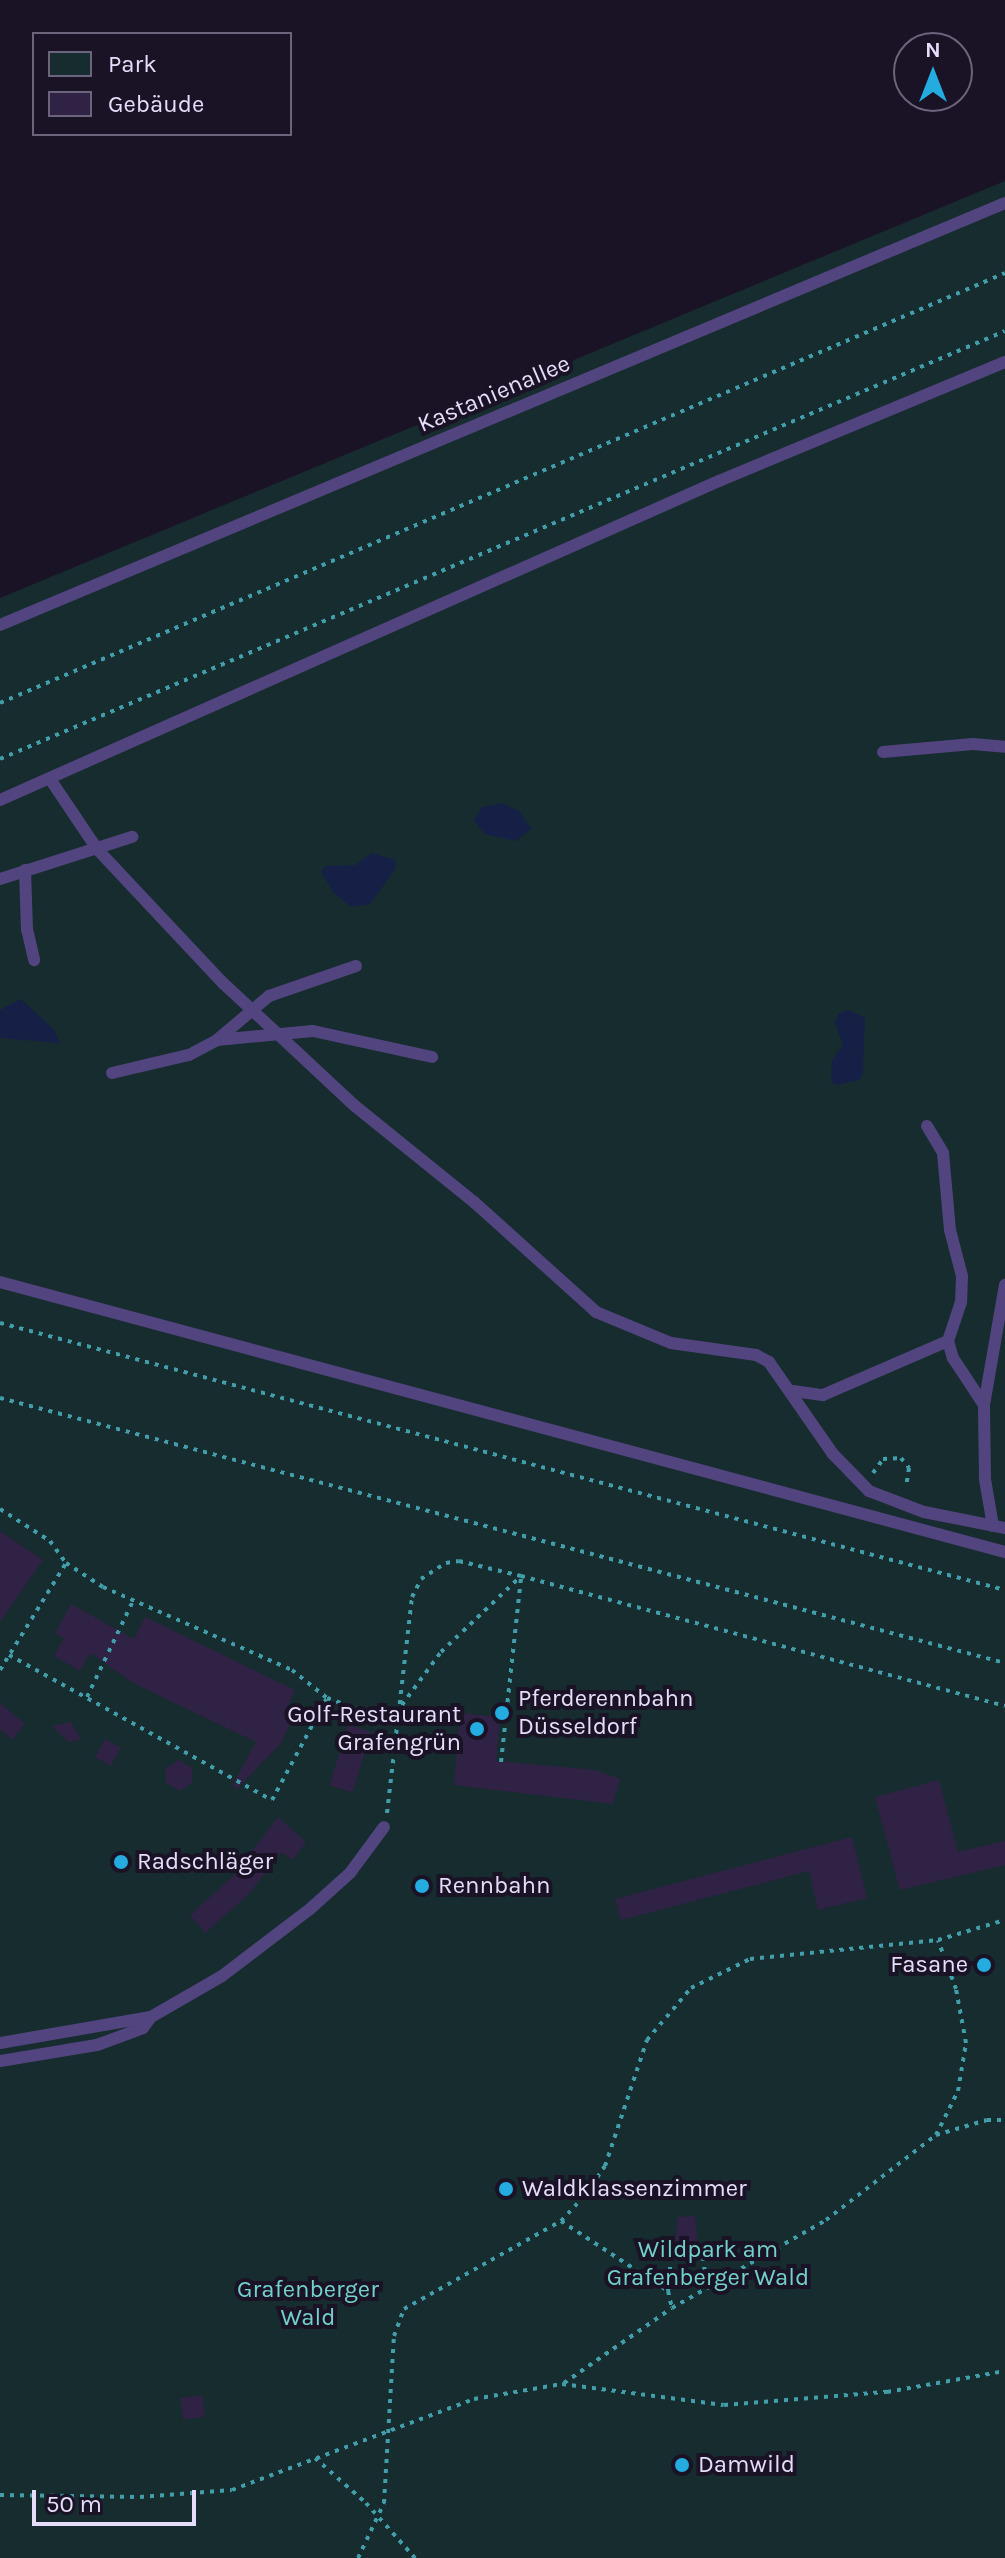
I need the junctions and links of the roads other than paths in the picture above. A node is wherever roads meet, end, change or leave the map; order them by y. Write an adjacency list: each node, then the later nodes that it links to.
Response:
1 (1005, 203): 3 (lane, Kastanienallee)
2 (1005, 362): 6 (lane)
3 (0, 625)
4 (1005, 747): 5 (lane)
5 (883, 752)
6 (50, 779): 7 (lane); 9 (lane)
7 (0, 800)
8 (132, 837): 9 (lane)
9 (97, 849): 10 (lane); 14 (lane)
10 (25, 870): 11 (lane); 12 (lane)
11 (0, 879)
12 (34, 960)
13 (356, 966): 14 (lane)
14 (255, 1010): 15 (lane); 16 (lane)
15 (278, 1034): 16 (lane); 17 (lane); 23 (lane)
16 (217, 1040): 18 (lane)
17 (432, 1057)
18 (112, 1073)
19 (927, 1126): 22 (lane)
20 (0, 1282): 26 (lane)
21 (1005, 1285): 24 (lane)
22 (948, 1341): 23 (lane); 24 (lane)
23 (793, 1391): 25 (lane)
24 (984, 1405): 25 (lane)
25 (999, 1527)
26 (1005, 1552)
27 (384, 1827): 28 (lane)
28 (151, 2017): 29 (lane); 30 (lane)
29 (0, 2043)
30 (0, 2061)

